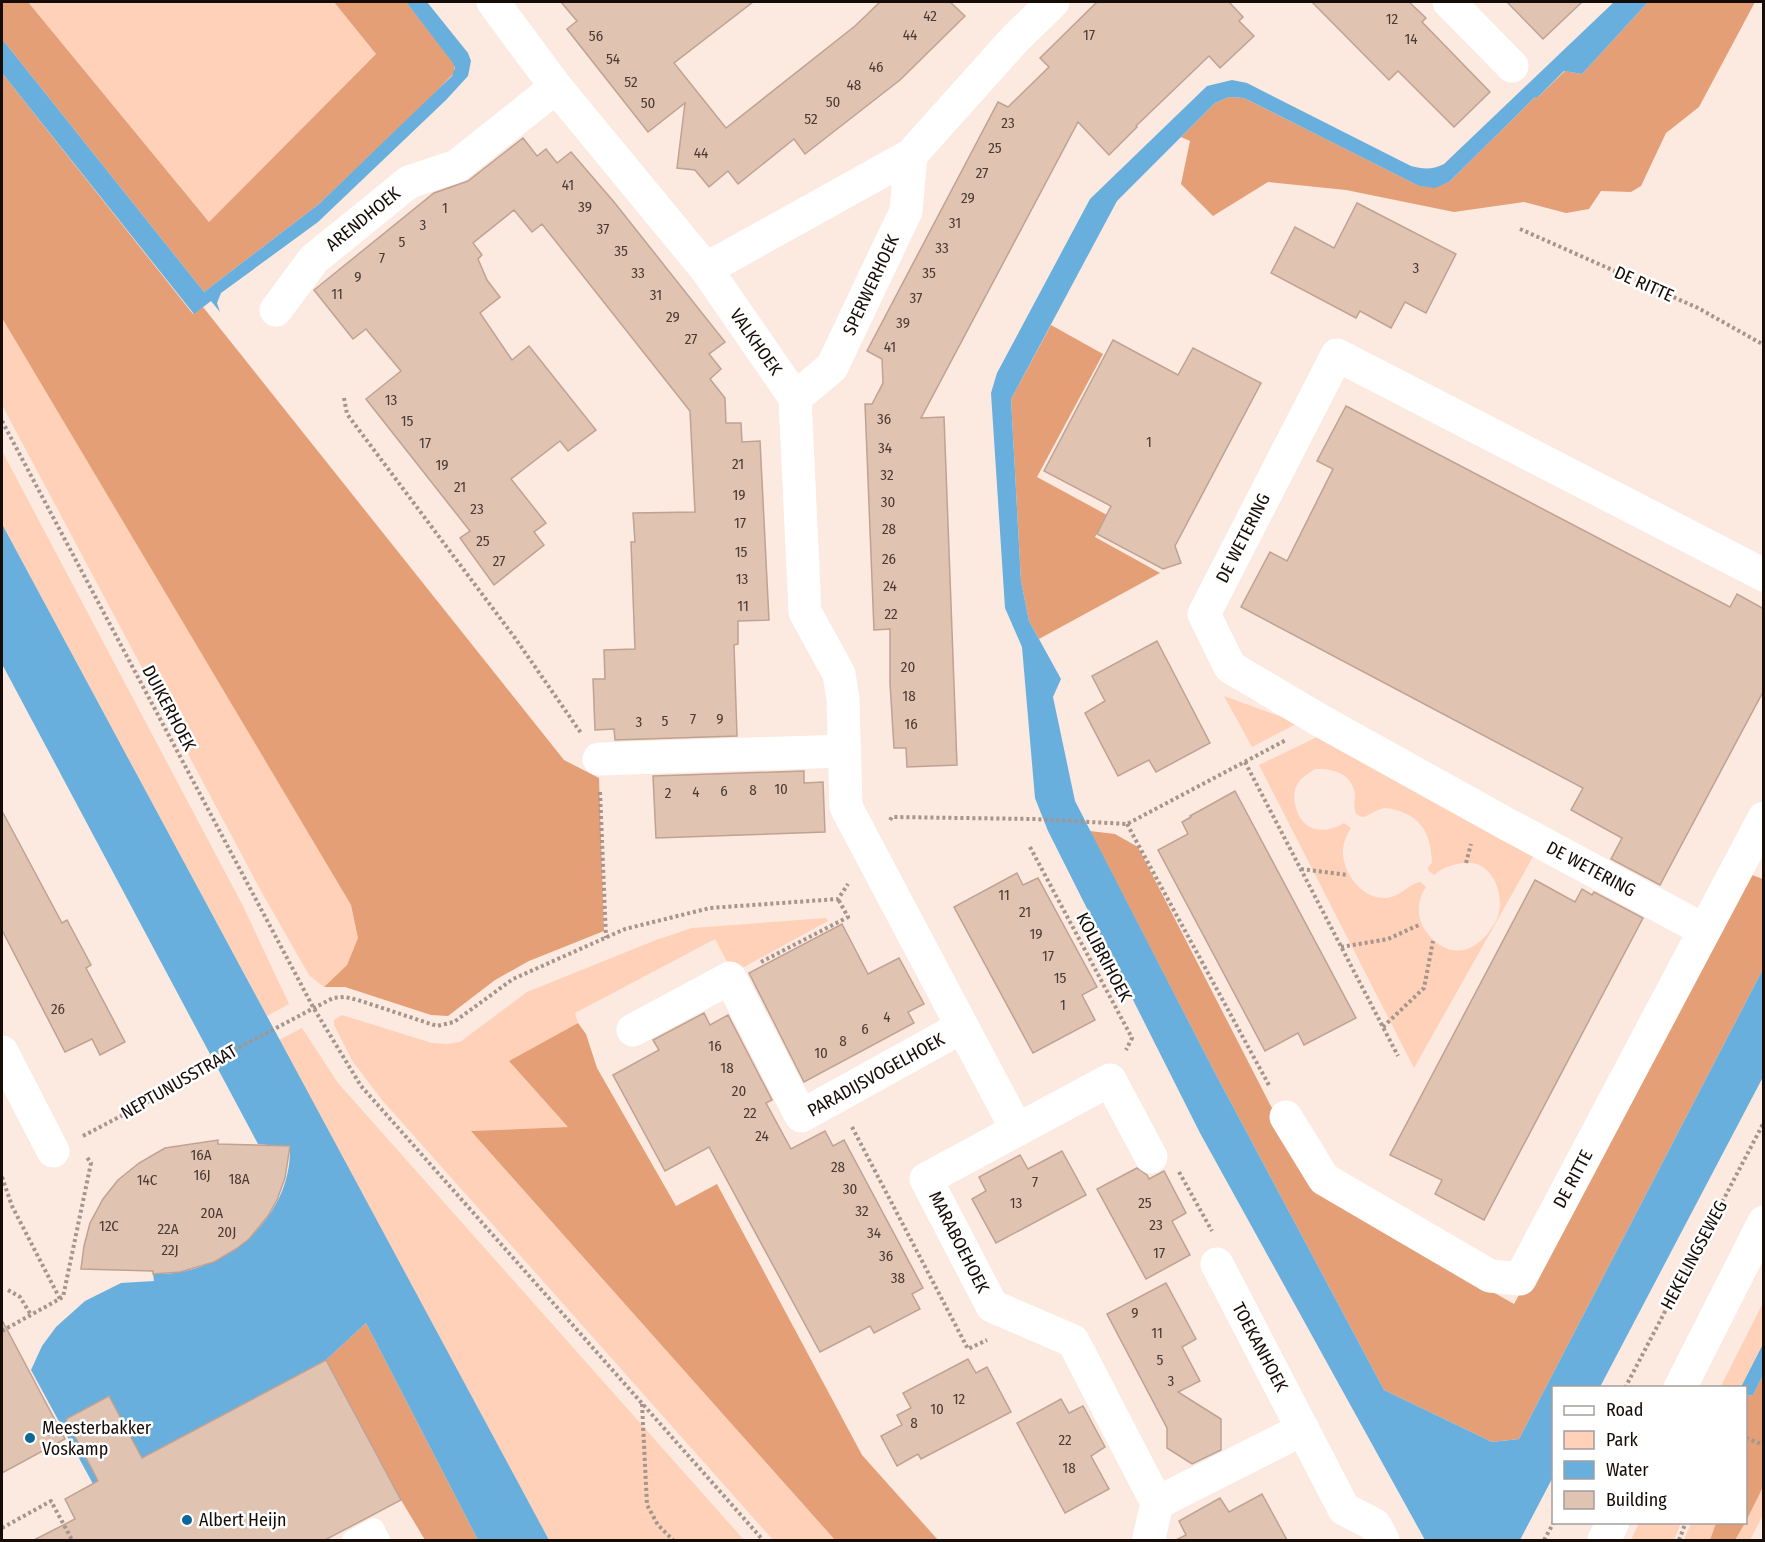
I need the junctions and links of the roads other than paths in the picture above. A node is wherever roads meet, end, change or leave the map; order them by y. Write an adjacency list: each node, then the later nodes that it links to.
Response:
1 (493, 2): 5 (street, VALKHOEK)
2 (1053, 2): 6 (street)
3 (1449, 2): 4 (street)
4 (1512, 66)
5 (556, 87): 7 (street, VALKHOEK); 8 (street, ARENDHOEK)
6 (911, 155): 7 (street); 9 (street, SPERWERHOEK)
7 (706, 269): 9 (street, VALKHOEK)
8 (276, 310)
9 (795, 398): 11 (street)
10 (1764, 575): 14 (street, DE WETERING)
11 (844, 751): 12 (street); 15 (street)
12 (599, 759)
13 (1764, 818): 14 (street, DE RITTE)
14 (1704, 930): 18 (street, DE RITTE)
15 (962, 1027): 16 (street, PARADIJSVOGELHOEK); 19 (street)
16 (633, 1030)
17 (2, 1052): 20 (street)
18 (1286, 1117)
19 (1017, 1131): 21 (street); 26 (street, MARABOEHOEK)
20 (65, 1145)
21 (1151, 1157)
22 (1764, 1222): 24 (street)
23 (1216, 1264): 25 (street, TOEKANHOEK)
24 (1681, 1386)
25 (1303, 1429): 26 (street); 31 (street, TOEKANHOEK)
26 (1157, 1503): 30 (street)
27 (1612, 1524): 32 (street)
28 (352, 1540): 29 (lane)
29 (381, 1540)
30 (1150, 1540)
31 (1383, 1540)
32 (1604, 1540)

